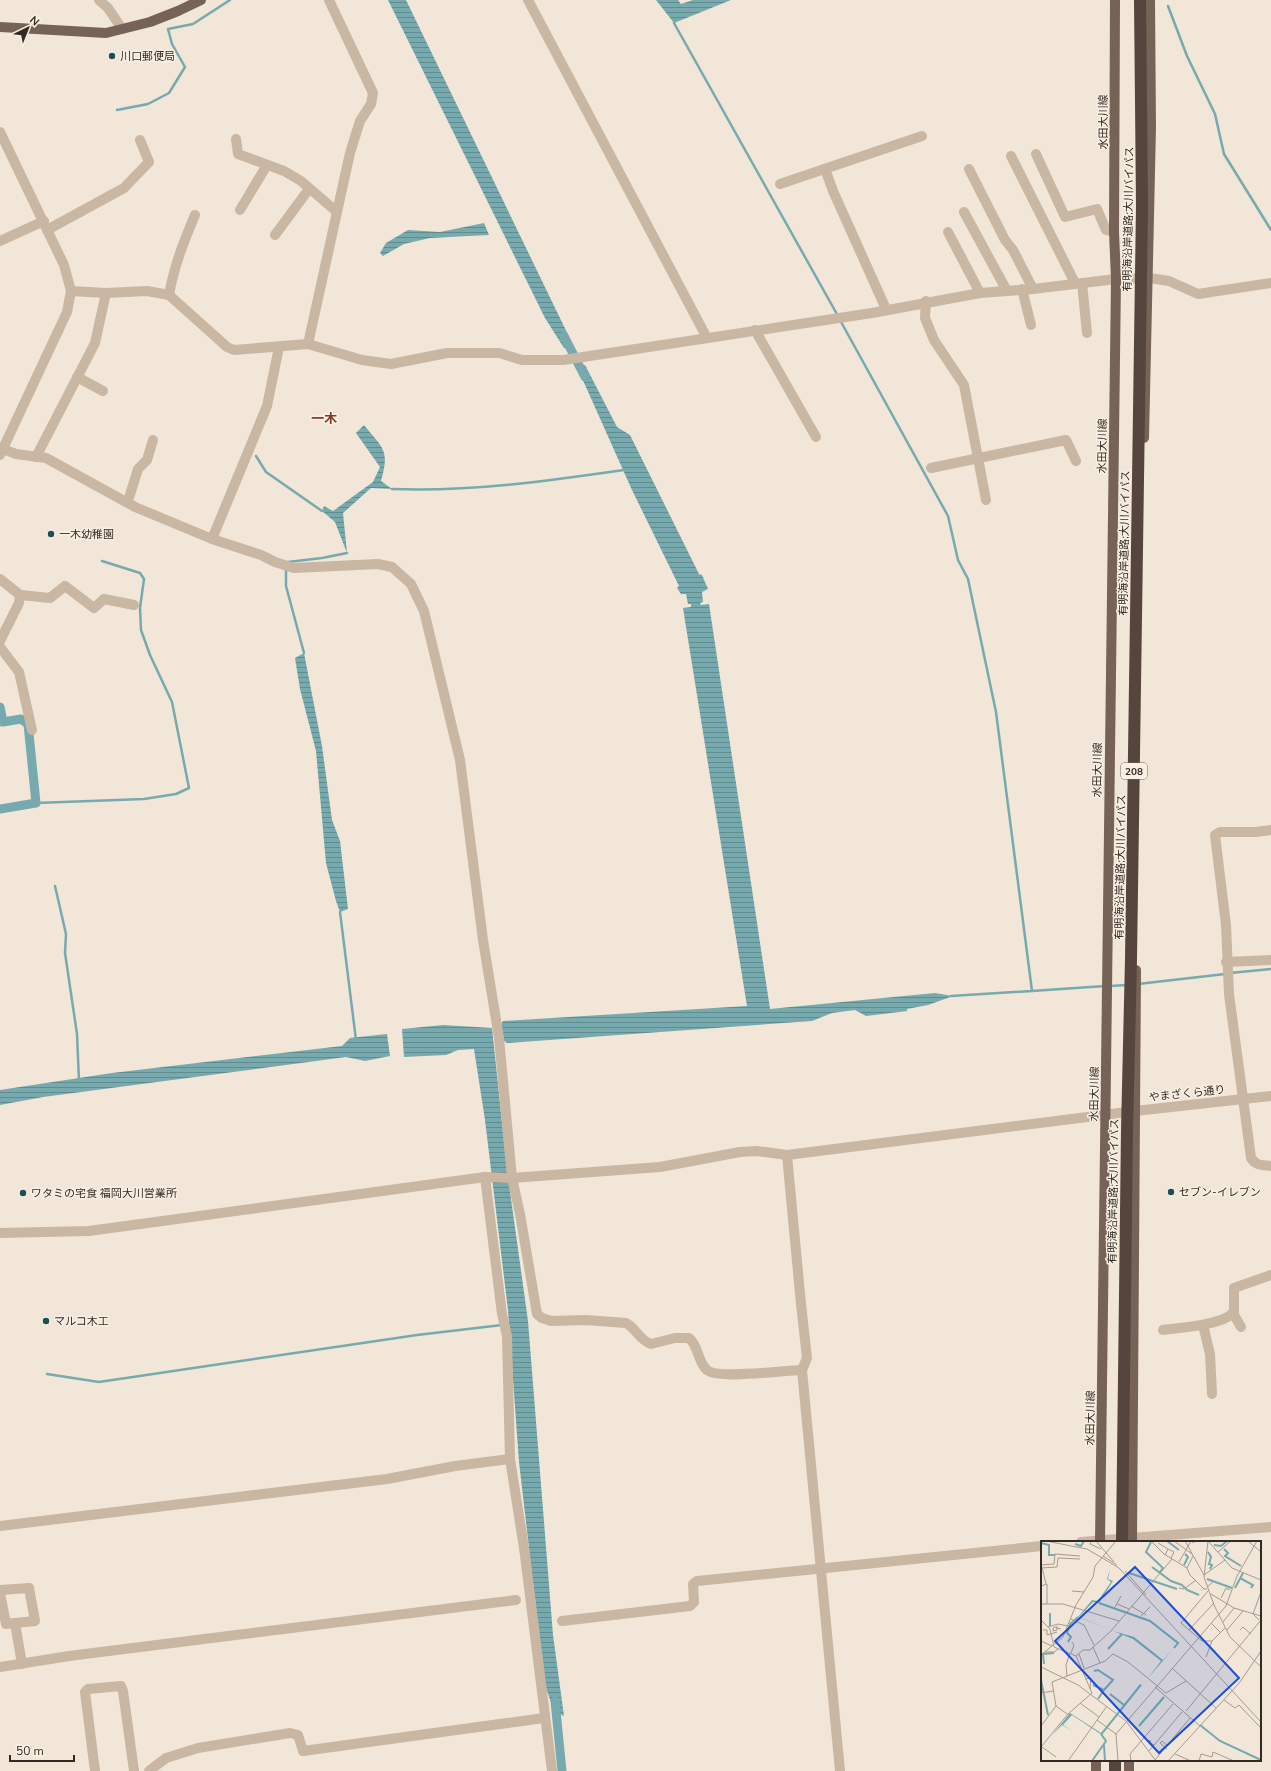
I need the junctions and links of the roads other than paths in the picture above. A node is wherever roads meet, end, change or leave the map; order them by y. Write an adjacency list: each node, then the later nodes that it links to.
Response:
1 (99, 0): 10 (street)
2 (201, 0): 10 (main road)
3 (329, 0): 23 (street)
4 (528, 0): 47 (street)
5 (1115, 0): 28 (main road, 水田大川線)
6 (1135, 0): 91 (highway, 有明海沿岸道路;大川バイパス / 208)
7 (1140, 0): 92 (highway, 有明海沿岸道路;大川バイパス / 208, bridge)
8 (1150, 0): 31 (main road)
9 (0, 27): 10 (main road)
10 (122, 29)
11 (0, 132): 26 (street)
12 (922, 136): 18 (street)
13 (236, 139): 17 (street)
14 (140, 140): 26 (street)
15 (1036, 154): 28 (street)
16 (1011, 156): 33 (street)
17 (266, 165): 21 (street); 22 (street)
18 (825, 169): 20 (street); 43 (street)
19 (970, 169): 36 (street)
20 (780, 184)
21 (309, 189): 23 (street); 29 (street)
22 (240, 210)
23 (337, 212): 48 (street)
24 (964, 212): 38 (street)
25 (195, 215): 41 (street)
26 (46, 226): 30 (street); 37 (street)
27 (948, 232): 40 (street)
28 (1114, 232): 32 (main road, 水田大川線)
29 (275, 235)
30 (0, 241)
31 (1149, 278): 32 (street); 34 (street); 73 (main road)
32 (1116, 279): 33 (street); 74 (main road, 水田大川線)
33 (1078, 283): 36 (street); 46 (street)
34 (1271, 283)
35 (1022, 289): 36 (street); 38 (street); 44 (street)
36 (1033, 289)
37 (71, 291): 39 (street); 54 (street)
38 (1007, 291): 40 (street)
39 (106, 293): 41 (street); 50 (street)
40 (980, 293): 42 (street)
41 (169, 295): 49 (street)
42 (926, 302): 43 (street); 56 (street)
43 (886, 309): 45 (street)
44 (1031, 324)
45 (755, 330): 47 (street); 52 (street)
46 (1087, 333)
47 (707, 338): 48 (street)
48 (308, 344): 49 (street)
49 (279, 347): 61 (street)
50 (77, 378): 51 (street); 55 (street)
51 (103, 391)
52 (815, 438)
53 (153, 440): 60 (street)
54 (1, 451): 55 (street)
55 (36, 457): 60 (street)
56 (978, 459): 57 (street); 58 (street); 59 (street)
57 (1076, 461)
58 (930, 468)
59 (986, 500)
60 (128, 501): 61 (street)
61 (212, 539): 78 (street)
62 (0, 579): 63 (street)
63 (20, 595): 64 (street); 65 (street)
64 (134, 606)
65 (0, 641)
66 (0, 647): 67 (street)
67 (32, 730)
68 (1271, 830): 70 (street)
69 (1271, 960): 70 (street)
70 (1226, 962): 72 (street)
71 (1271, 1096): 72 (street, やまざくら通り)
72 (1242, 1100): 73 (street, やまざくら通り); 76 (street)
73 (1135, 1111): 74 (street, やまざくら通り); 92 (main road)
74 (1106, 1115): 75 (street, やまざくら通り); 90 (main road, 水田大川線)
75 (787, 1155): 78 (street, やまざくら通り); 85 (street)
76 (1271, 1166)
77 (488, 1177): 78 (street, やまざくら通り); 79 (street, やまざくら通り); 87 (street)
78 (511, 1177): 85 (street)
79 (0, 1233)
80 (1271, 1275): 81 (street)
81 (1233, 1313): 82 (street); 83 (street)
82 (1203, 1325): 84 (street); 86 (street)
83 (1241, 1328)
84 (1163, 1330)
85 (802, 1370): 94 (street)
86 (1212, 1394)
87 (510, 1459): 88 (street); 101 (street)
88 (0, 1526)
89 (1271, 1527): 92 (street)
90 (1100, 1541): 92 (street)
91 (1118, 1541)
92 (1128, 1541)
93 (1041, 1546): 94 (street)
94 (822, 1568): 97 (street); 106 (street)
95 (0, 1591): 98 (street); 98 (street)
96 (516, 1600): 99 (street)
97 (562, 1621)
98 (15, 1623): 99 (street)
99 (22, 1664): 100 (street)
100 (0, 1667)
101 (544, 1718): 104 (street); 105 (street)
102 (96, 1771): 103 (street)
103 (134, 1771)
104 (149, 1771)
105 (552, 1771)
106 (840, 1771)

